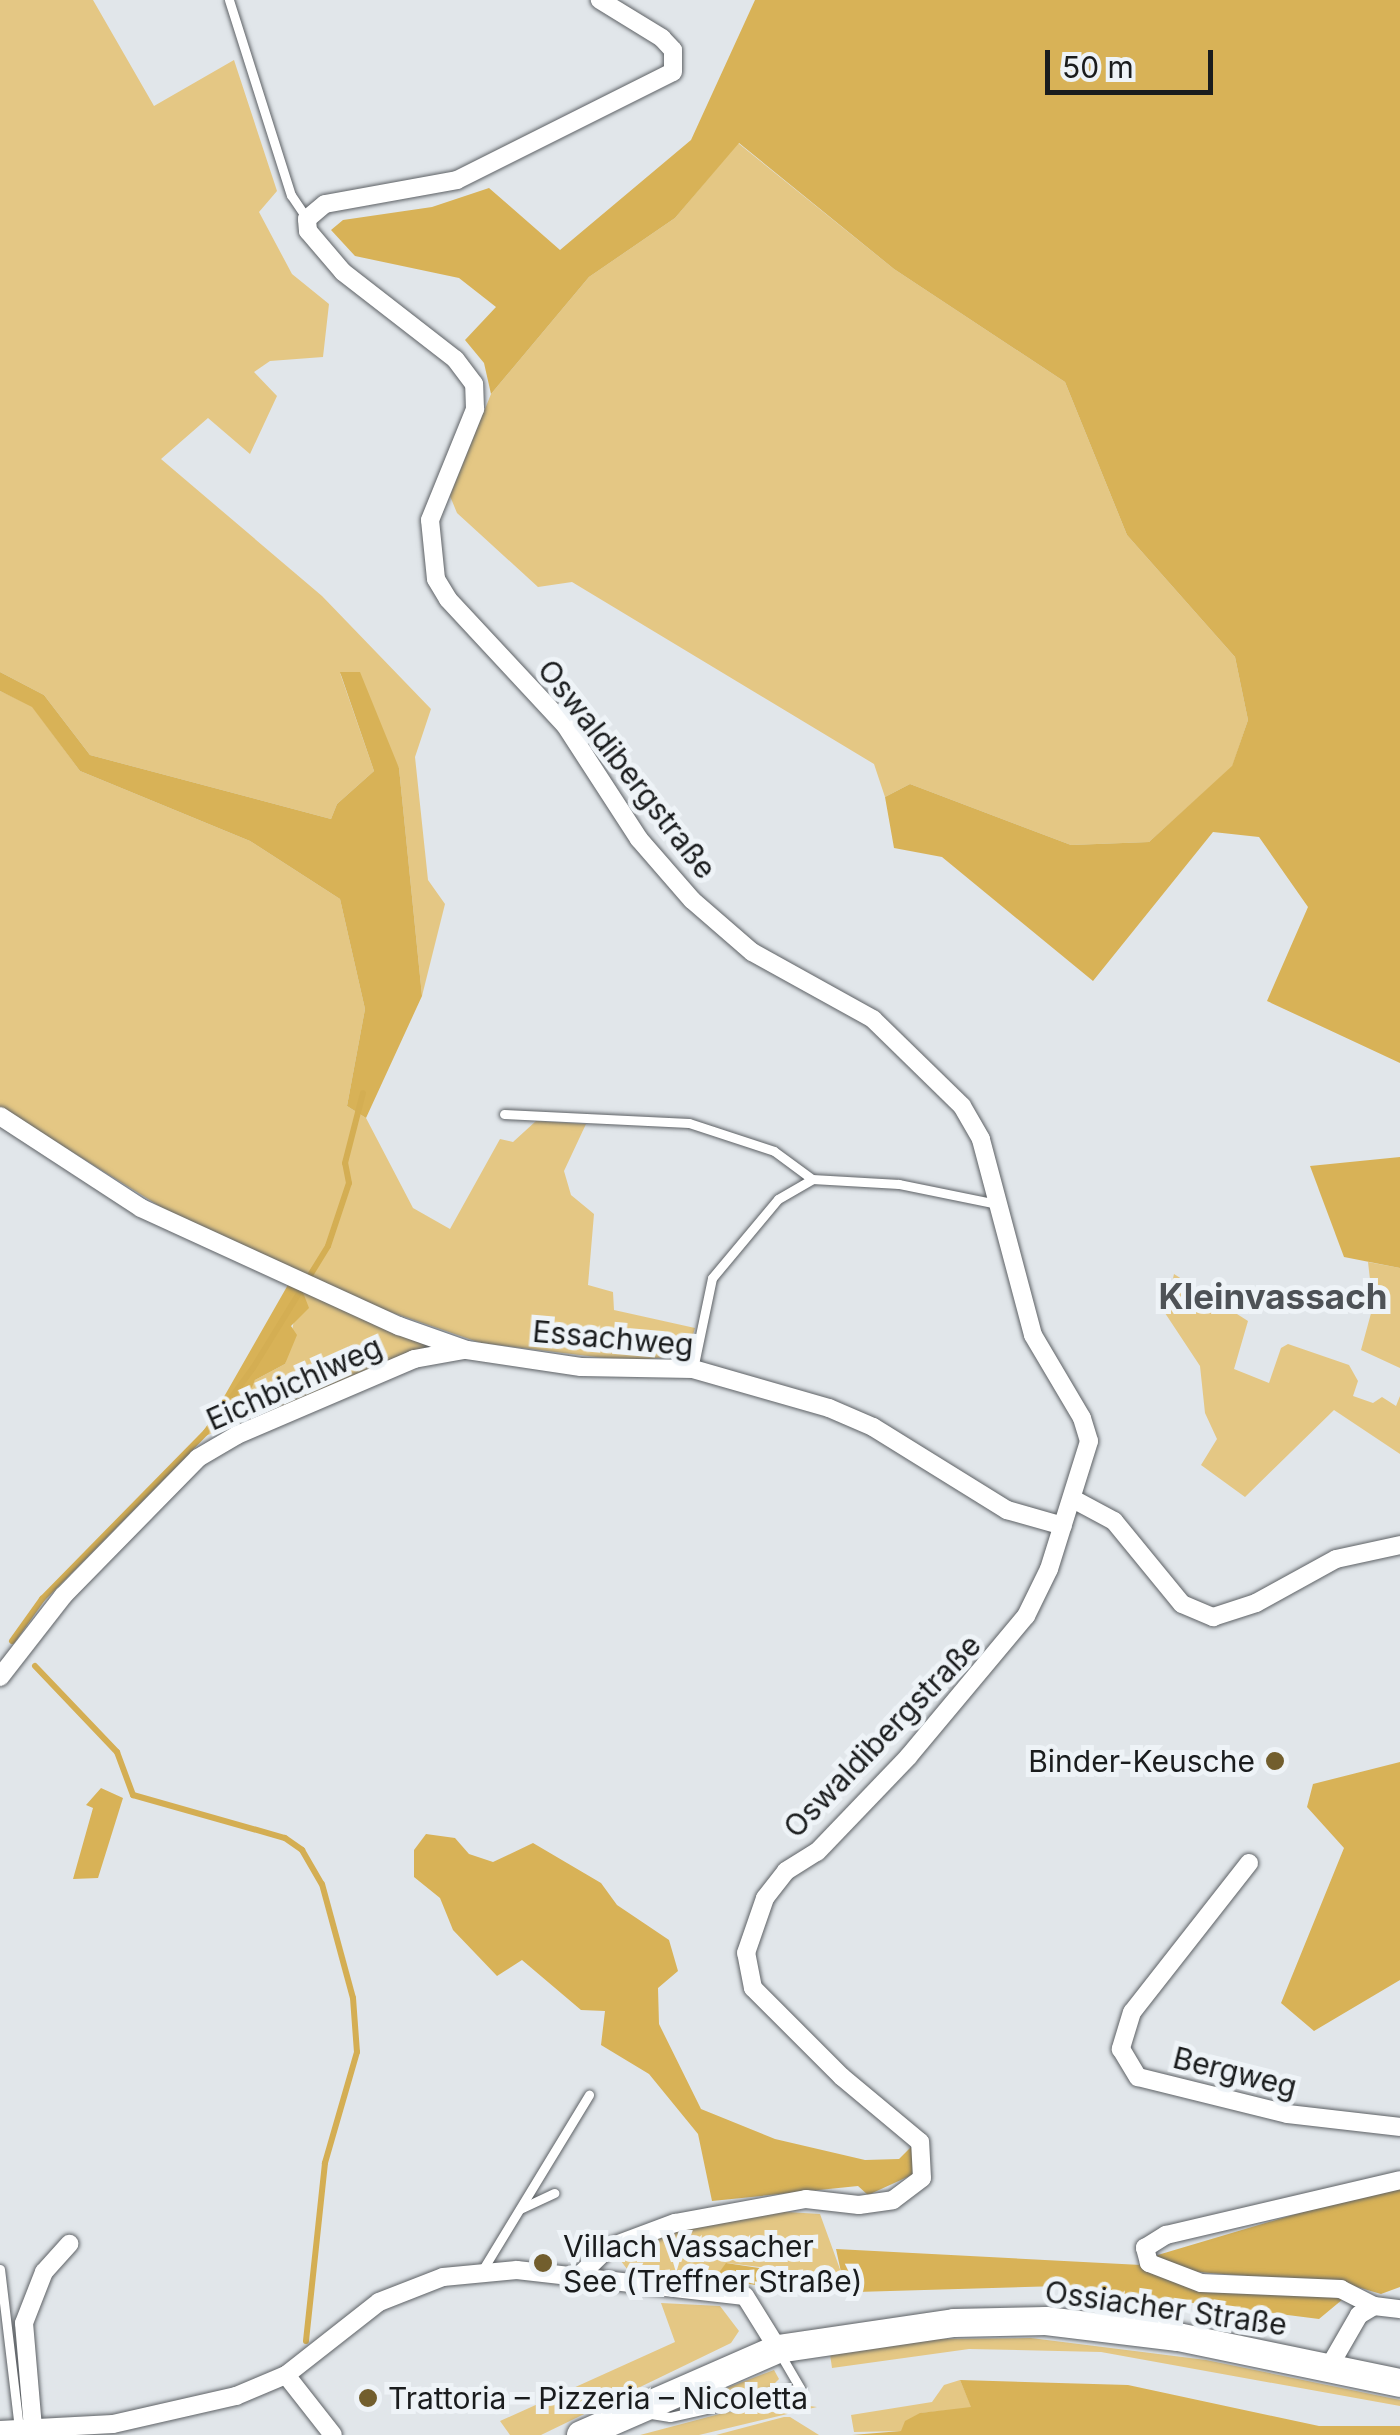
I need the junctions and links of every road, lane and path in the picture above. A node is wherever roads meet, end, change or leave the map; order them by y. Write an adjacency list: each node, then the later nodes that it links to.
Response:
1 (229, 0): 3 (lane, Oswaldibergstraße)
2 (600, 0): 3 (street)
3 (307, 219): 7 (street, Oswaldibergstraße)
4 (504, 1114): 6 (lane)
5 (0, 1116): 8 (street, Essachweg)
6 (812, 1178): 7 (lane); 9 (lane)
7 (1000, 1204): 10 (street, Oswaldibergstraße)
8 (468, 1350): 9 (street, Essachweg); 13 (street, Eichbichlweg)
9 (693, 1369): 11 (street, Essachweg)
10 (1072, 1499): 11 (street, Oswaldibergstraße); 12 (street)
11 (1063, 1526): 23 (street, Oswaldibergstraße)
12 (1400, 1546)
13 (0, 1676)
14 (1249, 1862): 16 (street, Bergweg)
15 (589, 2095): 19 (lane)
16 (1400, 2127)
17 (1400, 2180): 24 (street)
18 (554, 2193): 19 (lane)
19 (518, 2210): 22 (lane)
20 (69, 2244): 31 (street)
21 (0, 2269): 31 (lane)
22 (480, 2274): 23 (street); 28 (street)
23 (577, 2278): 26 (street)
24 (1374, 2306): 25 (street); 27 (street)
25 (1400, 2308)
26 (778, 2350): 27 (main road, Ossiacher Straße); 30 (main road, Ossiacher Straße); 30 (lane)
27 (1329, 2367): 29 (main road, Ossiacher Straße)
28 (286, 2375): 31 (street); 32 (street)
29 (1400, 2383)
30 (627, 2411): 33 (main road, Ossiacher Straße)
31 (17, 2429)
32 (333, 2435)
33 (581, 2435)

